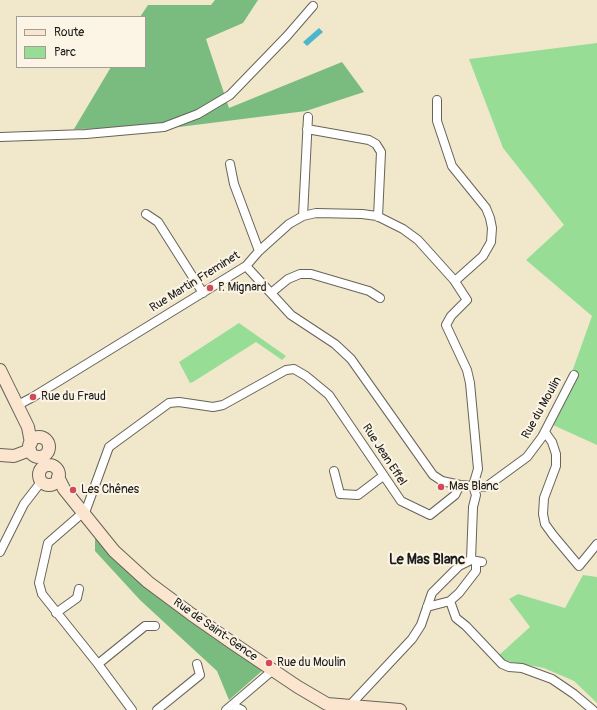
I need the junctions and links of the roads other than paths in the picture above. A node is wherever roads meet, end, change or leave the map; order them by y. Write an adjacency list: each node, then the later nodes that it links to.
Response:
1 (313, 6): 5 (street)
2 (437, 100): 12 (street)
3 (308, 117): 4 (street)
4 (307, 129): 8 (street); 9 (street)
5 (0, 137)
6 (230, 164): 10 (street)
7 (146, 214): 13 (street)
8 (303, 216): 9 (street, Rue Martin Freminet); 10 (street, Rue Martin Freminet)
9 (378, 217): 12 (street, Rue Martin Freminet)
10 (259, 251): 11 (street, Rue Martin Freminet)
11 (246, 266): 13 (street, Rue Martin Freminet); 14 (street, Rue du Moulin)
12 (455, 281): 26 (street, Rue Martin Freminet)
13 (203, 293): 18 (street, Rue Martin Freminet)
14 (271, 294): 15 (street); 25 (street, Rue du Moulin)
15 (380, 298)
16 (0, 370): 18 (street, Rue de Saint-Gence)
17 (574, 375): 19 (street, Rue du Moulin)
18 (18, 405): 20 (street, Rue de Saint-Gence)
19 (544, 432): 26 (street, Rue du Moulin); 28 (street)
20 (37, 448): 21 (street); 24 (street, Rue de Saint-Gence); 24 (street, Rue de Saint-Gence)
21 (0, 455)
22 (334, 471): 23 (street)
23 (383, 476): 25 (street, Rue Jean Effel); 27 (street, Rue Jean Effel)
24 (48, 478): 27 (street, Rue de Saint-Gence); 29 (street)
25 (460, 486): 26 (street, Rue du Moulin)
26 (473, 486): 30 (street)
27 (83, 513): 34 (street); 38 (street, Rue de Saint-Gence)
28 (597, 544)
29 (0, 552)
30 (476, 561): 32 (street); 33 (street)
31 (79, 589): 34 (street)
32 (450, 601): 33 (street); 45 (street)
33 (427, 607): 40 (street)
34 (56, 613): 36 (street)
35 (155, 626): 36 (street)
36 (98, 664): 41 (street)
37 (197, 664): 42 (street)
38 (273, 670): 39 (street); 40 (street, Rue de Saint-Gence)
39 (229, 707): 43 (street)
40 (344, 708): 44 (street, Rue de Saint-Gence)
41 (132, 710)
42 (156, 710)
43 (242, 710)
44 (400, 710)
45 (593, 710)

